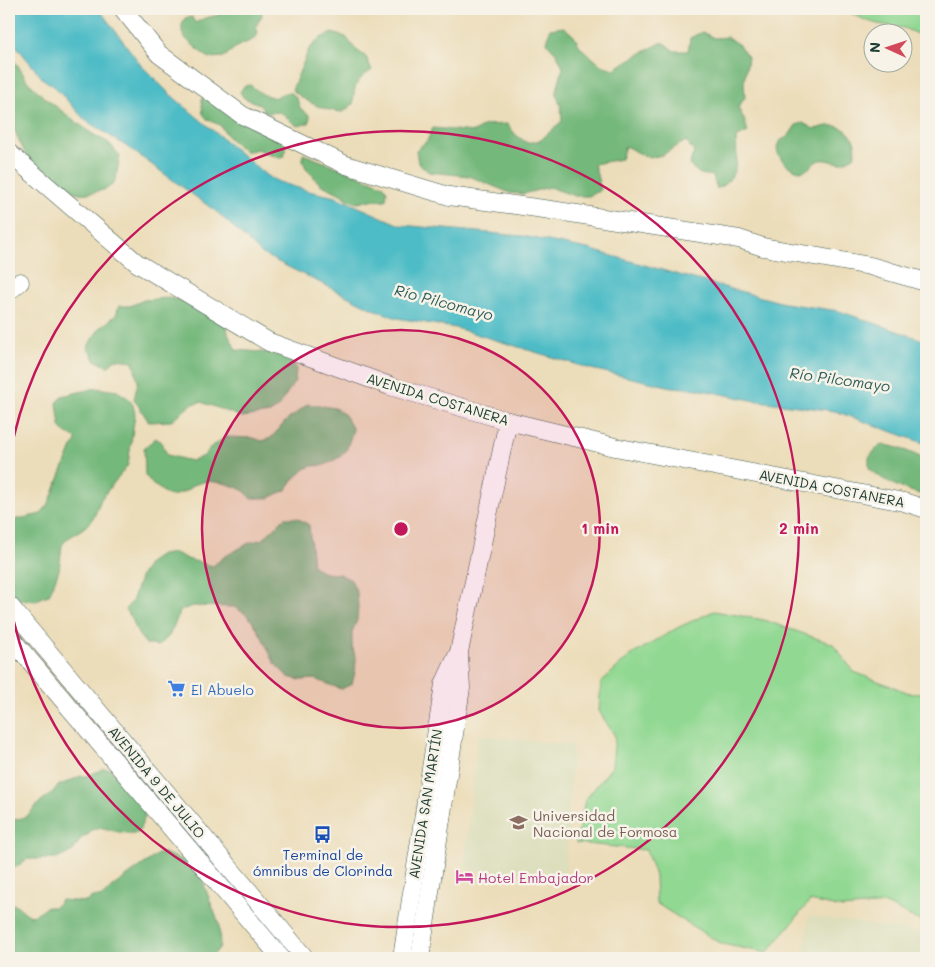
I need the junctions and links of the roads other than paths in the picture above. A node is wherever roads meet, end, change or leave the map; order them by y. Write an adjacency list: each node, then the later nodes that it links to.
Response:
1 (123, 9): 3 (street)
2 (9, 153): 4 (street, AVENIDA COSTANERA)
3 (926, 282)
4 (508, 421): 5 (street, AVENIDA COSTANERA); 8 (street, AVENIDA SAN MARTÍN)
5 (926, 508)
6 (9, 605): 9 (street, AVENIDA 9 DE JULIO)
7 (9, 636): 10 (street, AVENIDA 9 DE JULIO)
8 (459, 652): 13 (street, AVENIDA SAN MARTÍN); 14 (street, AVENIDA SAN MARTÍN)
9 (118, 735): 10 (street); 12 (street, AVENIDA 9 DE JULIO)
10 (103, 747): 11 (street, AVENIDA 9 DE JULIO)
11 (281, 958)
12 (305, 958)
13 (402, 958)
14 (420, 958)

